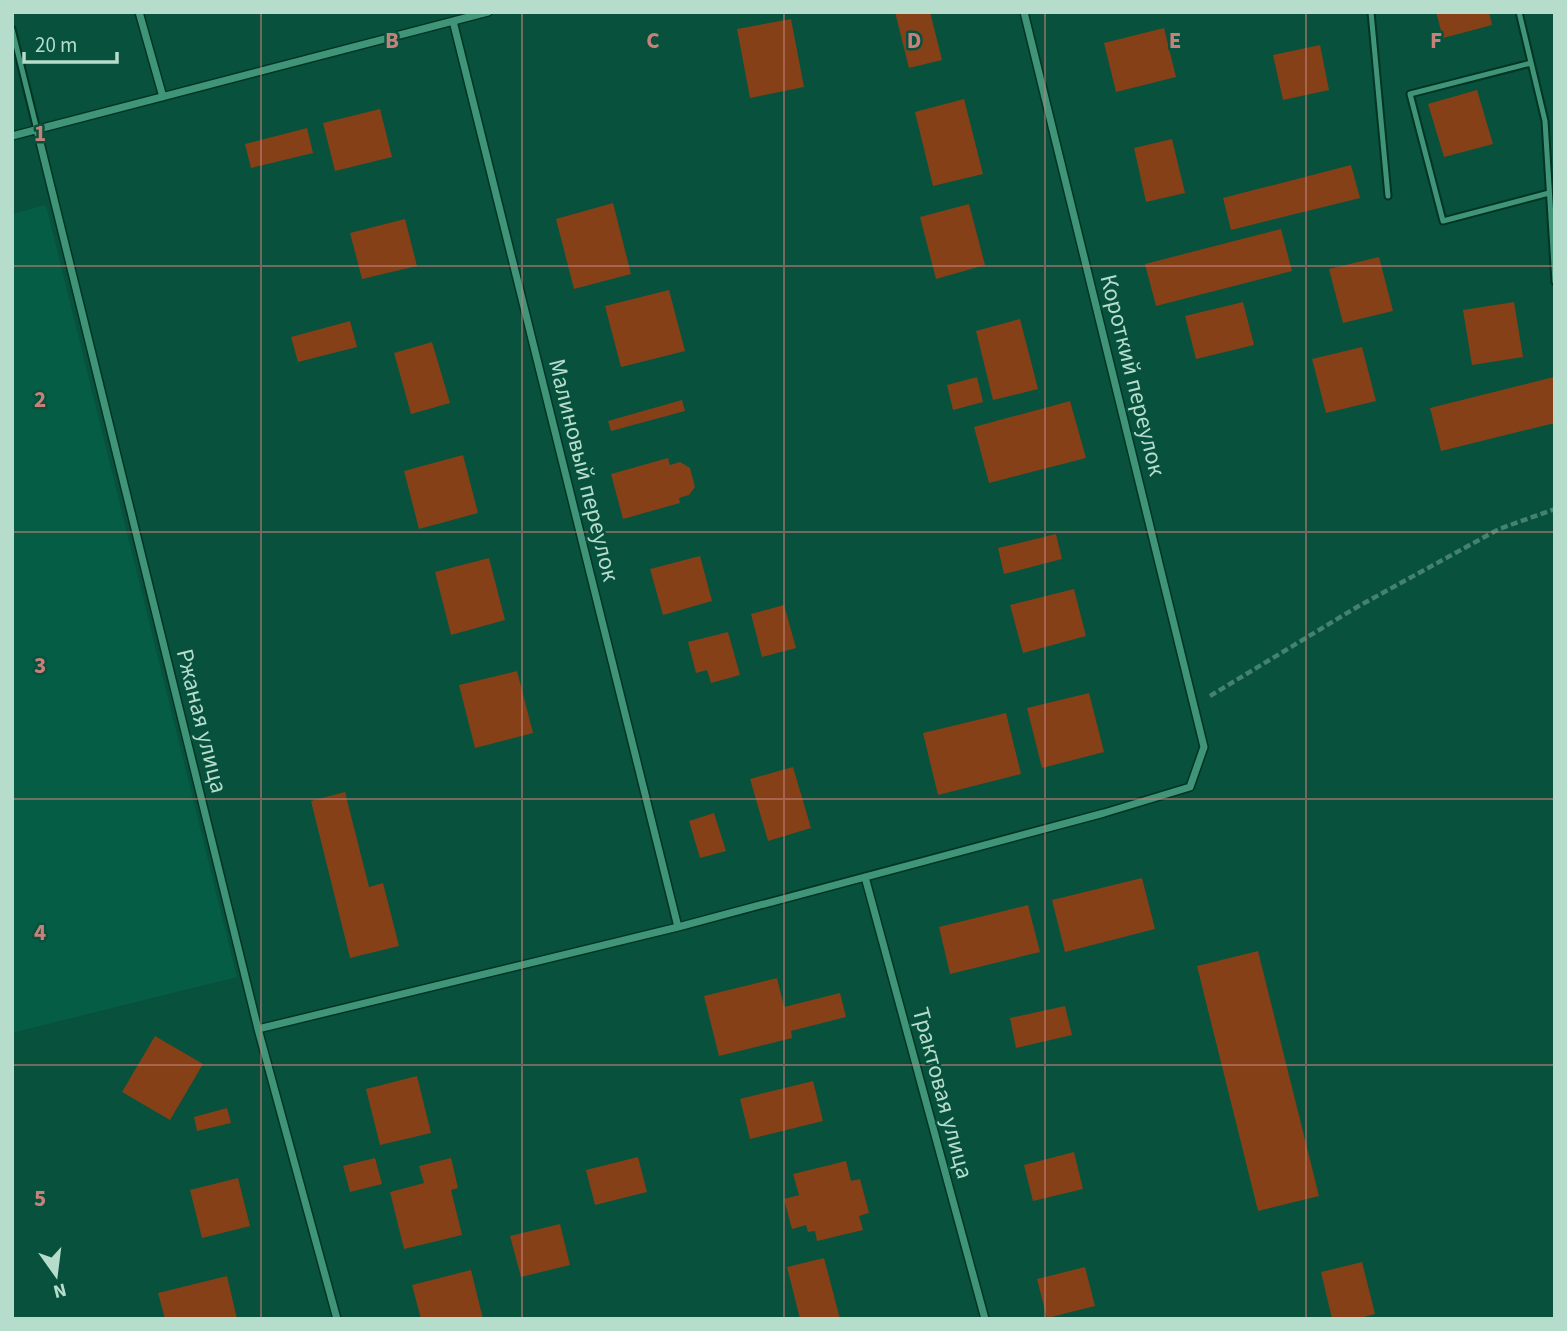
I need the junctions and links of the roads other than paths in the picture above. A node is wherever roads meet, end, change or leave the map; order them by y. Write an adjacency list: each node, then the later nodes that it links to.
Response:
1 (139, 12): 9 (street)
2 (488, 12): 6 (street)
3 (1024, 12): 15 (street, Короткий переулок)
4 (1371, 12): 13 (lane)
5 (1519, 12): 8 (lane)
6 (453, 21): 9 (street); 16 (street, Малиновый переулок)
7 (12, 29): 10 (lane)
8 (1531, 62): 12 (lane); 12 (lane)
9 (163, 97): 10 (street)
10 (37, 130): 11 (street); 17 (street, Ржаная улица)
11 (12, 136)
12 (1549, 193): 14 (lane)
13 (1388, 196)
14 (1555, 282)
15 (864, 877): 16 (street); 19 (street, Трактовая улица)
16 (678, 927): 17 (street)
17 (258, 1029): 18 (street, Ржаная улица)
18 (337, 1319)
19 (985, 1319)

